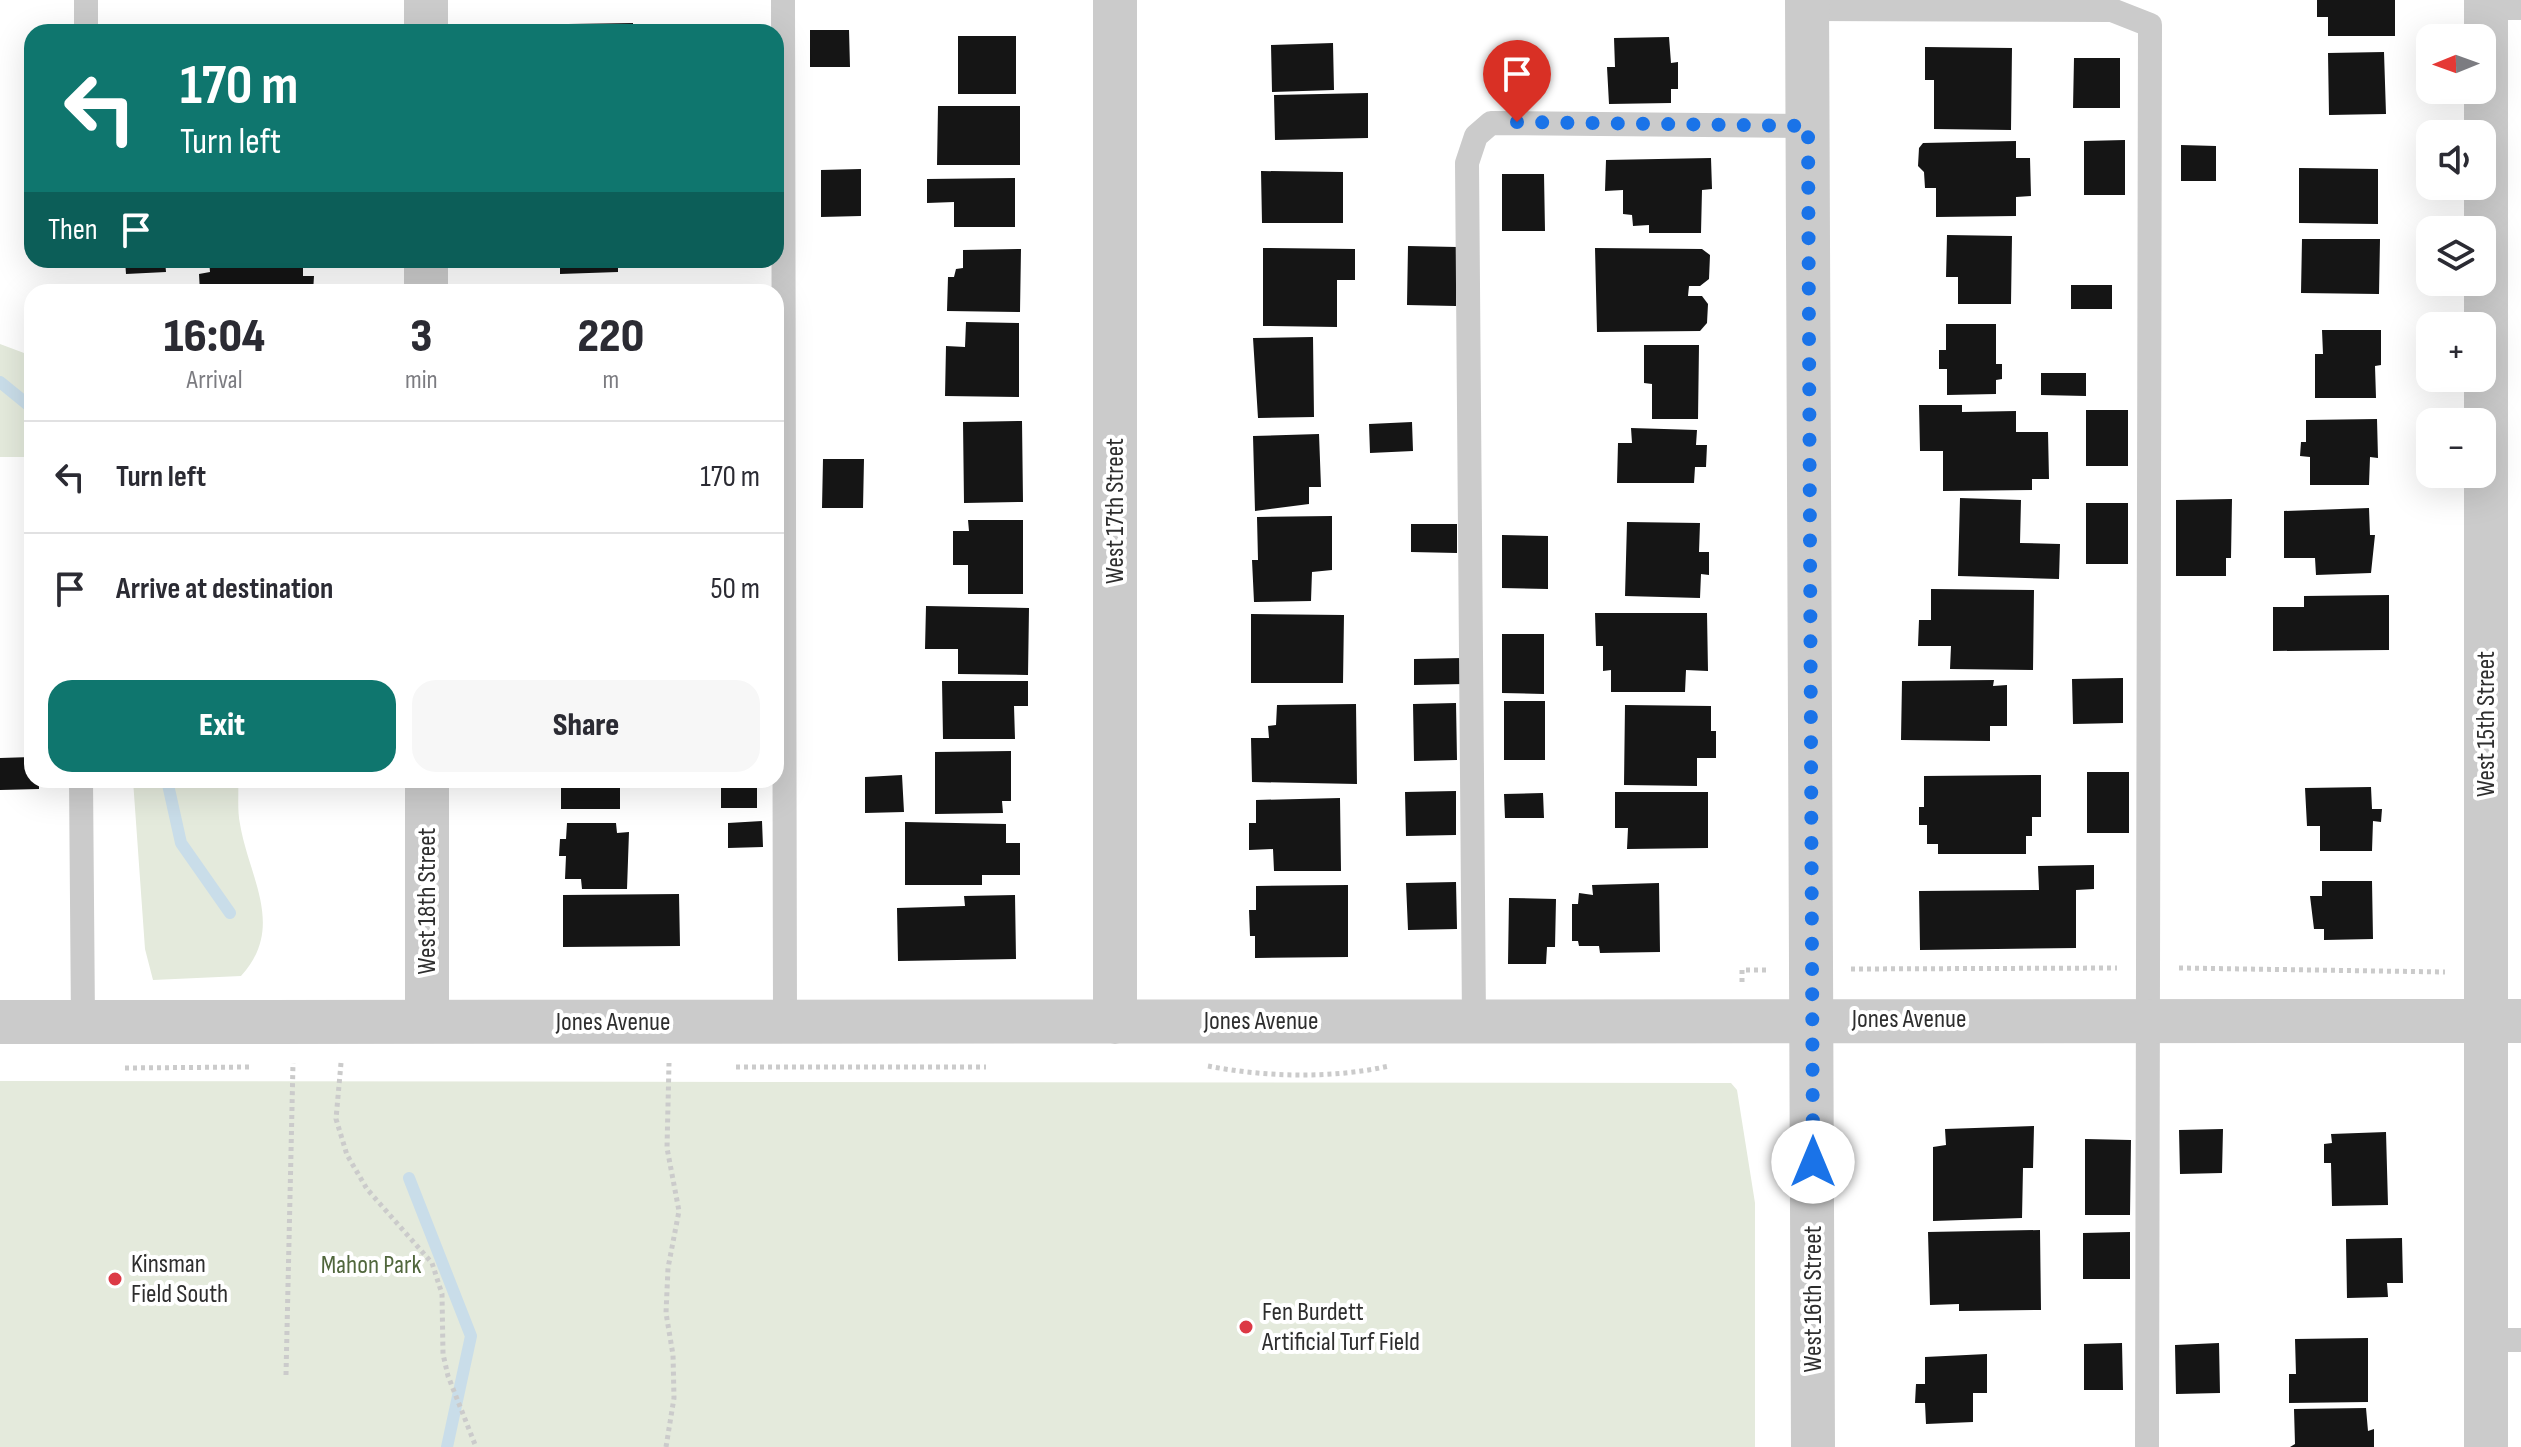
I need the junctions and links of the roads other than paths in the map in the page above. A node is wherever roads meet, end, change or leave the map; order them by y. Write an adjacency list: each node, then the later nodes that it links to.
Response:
1 (86, 0): 7 (lane)
2 (426, 0): 8 (street)
3 (783, 0): 9 (lane)
4 (1115, 0): 21 (street, West 17th Street)
5 (1807, 5): 10 (street, West 16th Street); 14 (lane)
6 (2498, 5): 22 (street, West 15th Street)
7 (86, 24)
8 (426, 24)
9 (783, 24)
10 (1808, 126): 15 (lane); 16 (street, West 16th Street)
11 (784, 511): 20 (lane)
12 (81, 788): 18 (lane)
13 (427, 788): 19 (street, West 18th Street)
14 (2148, 1019): 16 (street, Jones Avenue); 22 (street, Jones Avenue); 25 (lane)
15 (1474, 1020): 16 (street, Jones Avenue); 21 (street, Jones Avenue)
16 (1813, 1020): 24 (street, West 16th Street)
17 (0, 1022): 18 (street, Jones Avenue)
18 (83, 1022): 19 (street, Jones Avenue)
19 (427, 1022): 20 (street, Jones Avenue)
20 (785, 1022): 21 (street, Jones Avenue)
21 (1115, 1022)
22 (2504, 1022): 23 (street, West 15th Street)
23 (2503, 1340): 26 (street, West 15th Street)
24 (1813, 1447)
25 (2147, 1447)
26 (2486, 1447)

